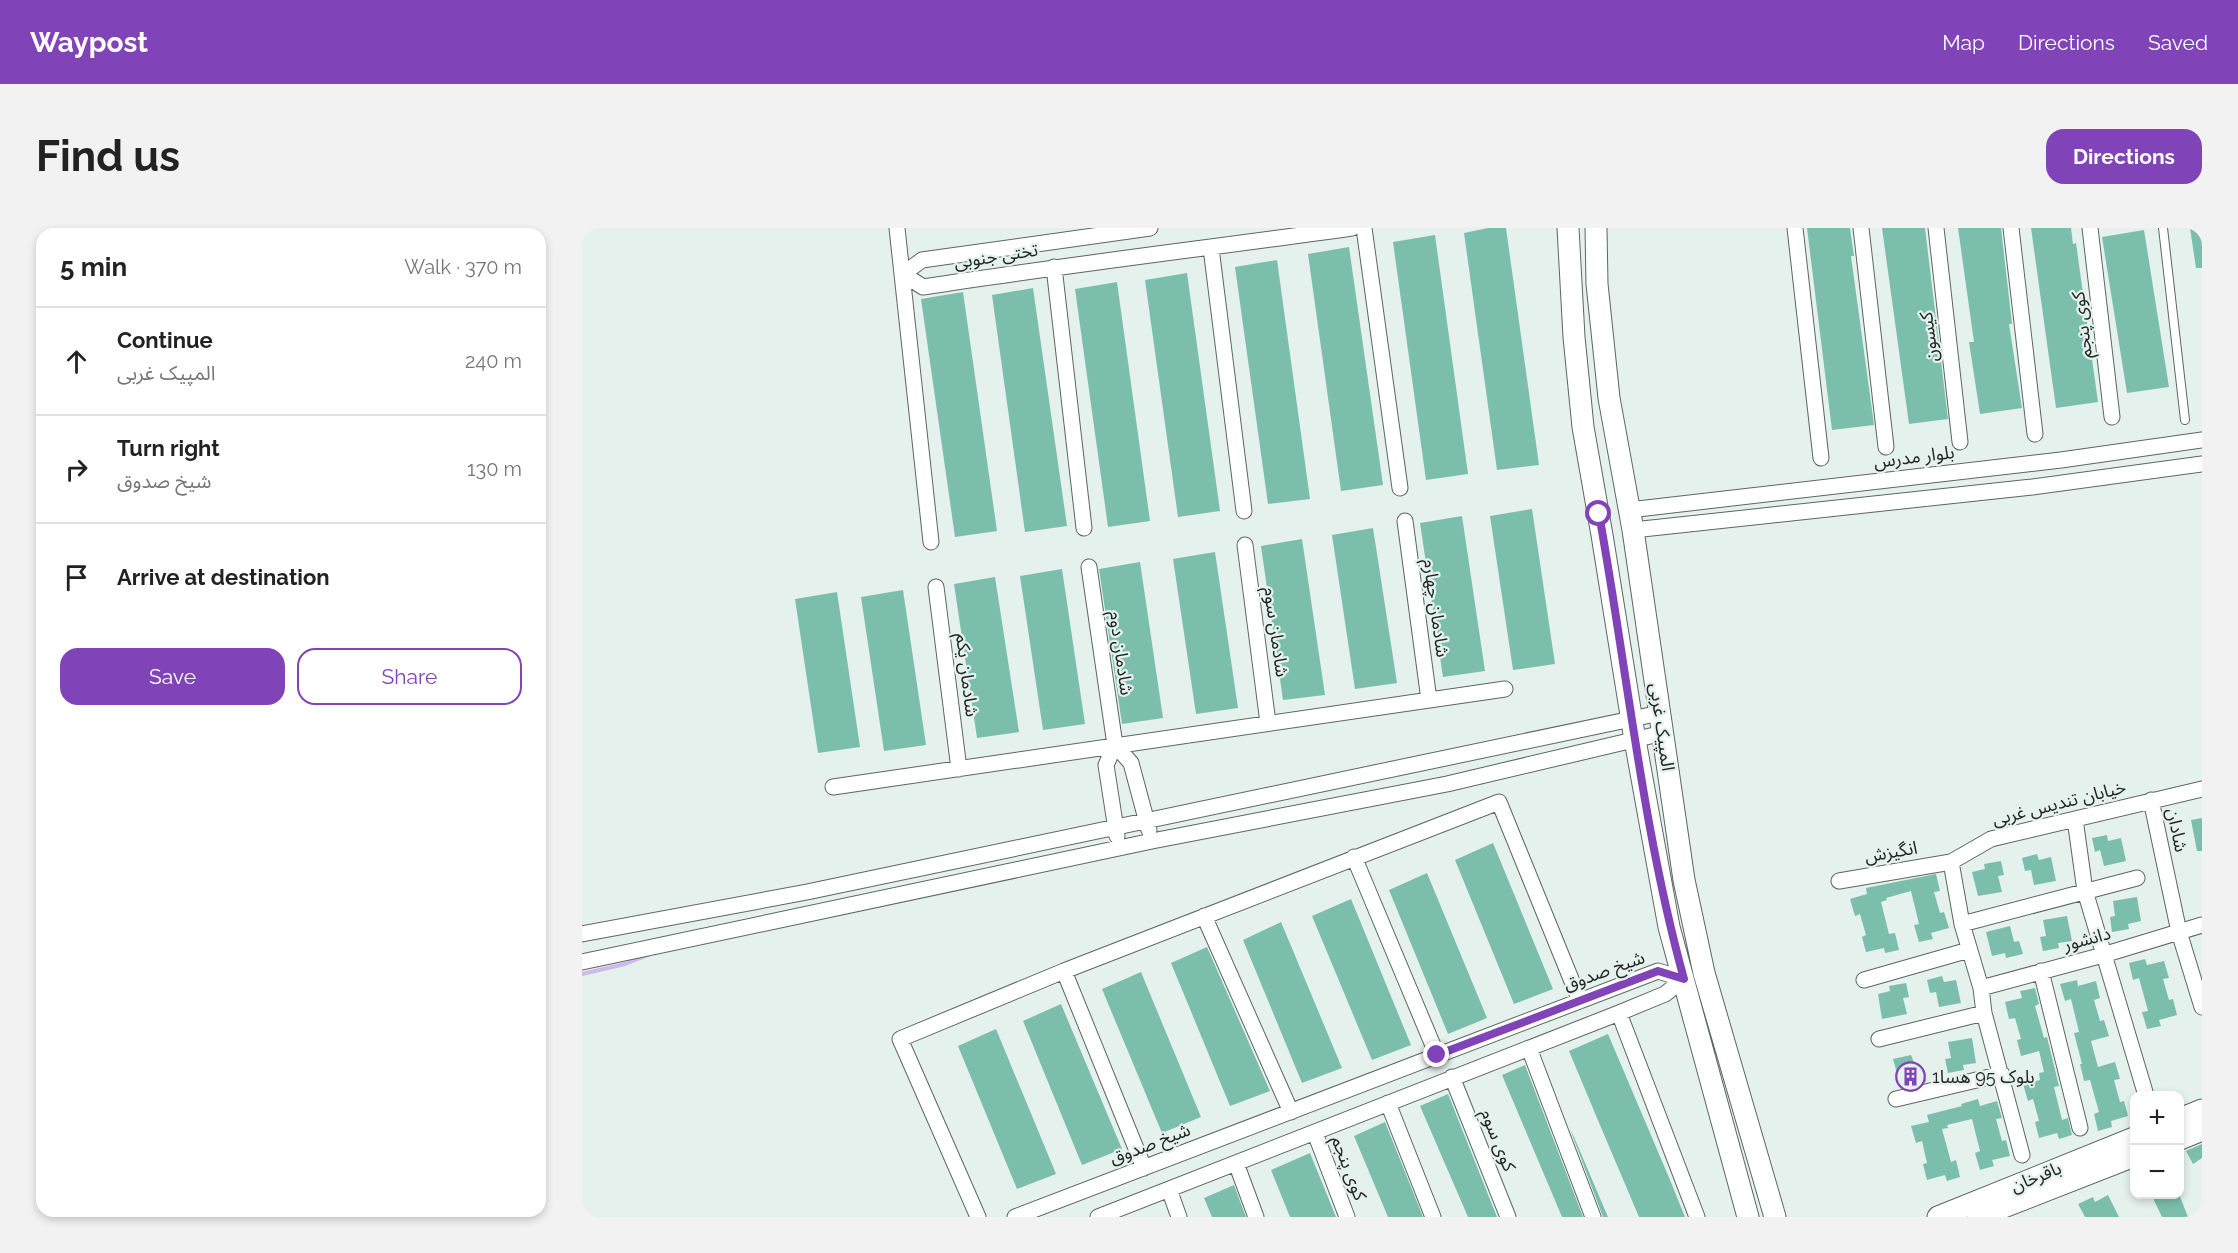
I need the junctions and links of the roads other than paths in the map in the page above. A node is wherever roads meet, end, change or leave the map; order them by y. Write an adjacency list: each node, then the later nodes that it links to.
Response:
1 (897, 228): 16 (street)
2 (1150, 228): 13 (street, تختی جنوبی)
3 (1352, 228): 14 (street, تختی جنوبی)
4 (1364, 228): 25 (street)
5 (1568, 228): 27 (street, المپیک غربی)
6 (1596, 228): 28 (street, المپیک غربی)
7 (1795, 228): 23 (street)
8 (1861, 228): 22 (street)
9 (1936, 228): 21 (street, کیسون)
10 (2011, 228): 19 (street)
11 (2090, 228): 17 (street, کوی پنجم)
12 (2163, 228): 18 (lane)
13 (1049, 235): 16 (street, تختی جنوبی)
14 (1211, 248): 15 (street, تختی جنوبی); 26 (street)
15 (1054, 267): 16 (street, تختی جنوبی); 30 (street)
16 (903, 273): 32 (street)
17 (2112, 417)
18 (2186, 420)
19 (2035, 434)
20 (2202, 440): 28 (street, بلوار مدرس)
21 (1960, 442)
22 (1886, 447)
23 (1821, 458)
24 (2202, 464): 28 (street)
25 (1400, 488)
26 (1244, 511)
27 (1599, 514): 28 (street); 31 (street, المپیک غربی)
28 (1631, 520): 31 (street); 40 (street, المپیک غربی)
29 (1405, 521): 37 (street, شادمان چهارم)
30 (1084, 528)
31 (1602, 535): 38 (street, المپیک غربی)
32 (930, 542)
33 (1245, 545): 39 (street, شادمان سوم)
34 (1089, 567): 42 (street, شادمان دوم)
35 (936, 586): 43 (street, شادمان یکم)
36 (1505, 688): 37 (street)
37 (1429, 700): 39 (street)
38 (1631, 719): 40 (street); 41 (street, المپیک غربی); 47 (street)
39 (1268, 723): 42 (street)
40 (1661, 723): 41 (street); 67 (street, المپیک غربی)
41 (1635, 740): 50 (street); 68 (street, المپیک غربی)
42 (1115, 745): 43 (street); 47 (street); 49 (street)
43 (959, 769): 44 (street)
44 (833, 787)
45 (2202, 789): 46 (street, خیابان تندیس غربی)
46 (2151, 800): 48 (street, خیابان تندیس غربی); 60 (street, شادان)
47 (1146, 819): 49 (street); 50 (street)
48 (2075, 819): 53 (street, خیابان تندیس غربی); 56 (street)
49 (1116, 828): 51 (street); 61 (street)
50 (1152, 841): 51 (street)
51 (1119, 848): 64 (street)
52 (1354, 857): 57 (street); 71 (street); 77 (street)
53 (1951, 862): 55 (street, انگیزش); 58 (street)
54 (2137, 878): 56 (street)
55 (1839, 881)
56 (2085, 891): 58 (street); 63 (street)
57 (1204, 916): 65 (street); 84 (street)
58 (1962, 924): 62 (street)
59 (2202, 925): 60 (street, دانشور)
60 (2179, 932): 63 (street, دانشور); 72 (street, شادان)
61 (582, 934)
62 (1969, 950): 69 (street); 70 (street)
63 (2103, 955): 66 (street, دانشور); 80 (street)
64 (582, 962)
65 (1064, 971): 94 (street); 97 (street)
66 (2041, 971): 70 (street, دانشور); 86 (street)
67 (1704, 973): 68 (street); 108 (street, المپیک غربی)
68 (1684, 979): 71 (street, شیخ صدوق); 73 (street); 107 (street, المپیک غربی)
69 (1864, 981)
70 (1981, 988): 74 (street)
71 (1580, 1000): 77 (street, شیخ صدوق)
72 (2202, 1007)
73 (1618, 1013): 76 (street); 106 (street)
74 (1984, 1013): 75 (street); 78 (street)
75 (1879, 1039)
76 (1529, 1048): 79 (street); 105 (street)
77 (1437, 1055): 84 (street, شیخ صدوق)
78 (2002, 1074): 81 (street); 91 (street)
79 (1452, 1077): 82 (street); 104 (street, کوی سوم)
80 (2145, 1091)
81 (1896, 1099)
82 (1388, 1103): 88 (street); 103 (street)
83 (2202, 1110): 85 (street)
84 (1291, 1112): 94 (street, شیخ صدوق)
85 (2184, 1117)
86 (2080, 1128)
87 (2202, 1130): 89 (street)
88 (1315, 1133): 93 (street); 102 (street, کوی پنجم)
89 (2184, 1137)
90 (2130, 1139): 109 (street, باقرخان)
91 (2022, 1155)
92 (2130, 1158): 96 (street, باقرخان)
93 (1236, 1163): 95 (street); 101 (street)
94 (1144, 1168): 98 (street, شیخ صدوق)
95 (1169, 1189): 99 (street); 100 (street)
96 (2011, 1211): 110 (street, باقرخان)
97 (978, 1217)
98 (1015, 1217)
99 (1098, 1217)
100 (1179, 1217)
101 (1256, 1217)
102 (1347, 1217)
103 (1433, 1217)
104 (1508, 1217)
105 (1593, 1217)
106 (1697, 1217)
107 (1748, 1217)
108 (1775, 1217)
109 (1938, 1217)
110 (1978, 1217)

